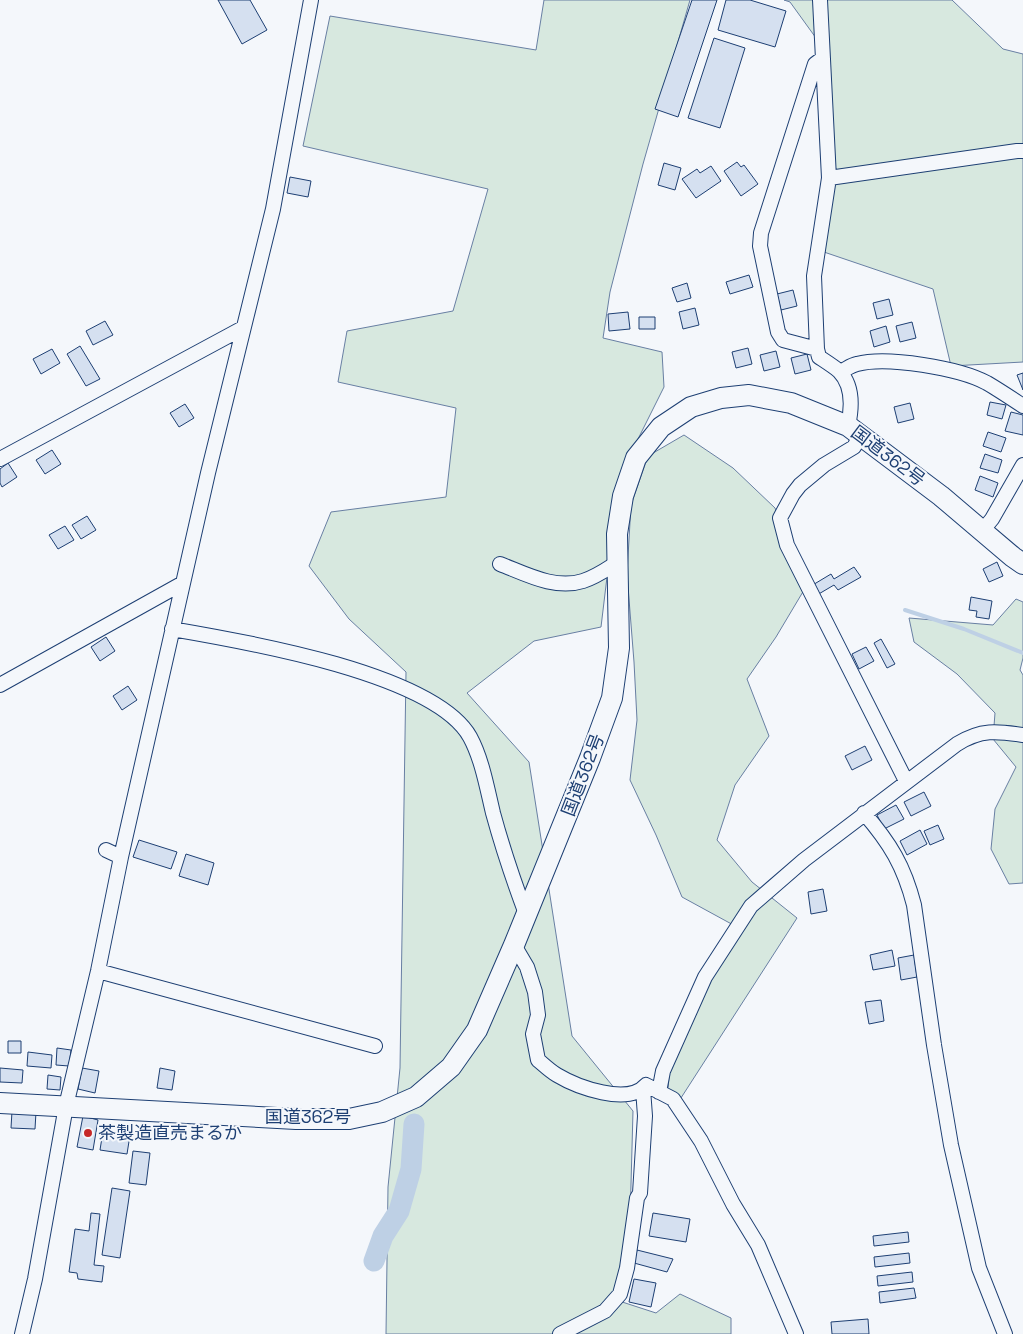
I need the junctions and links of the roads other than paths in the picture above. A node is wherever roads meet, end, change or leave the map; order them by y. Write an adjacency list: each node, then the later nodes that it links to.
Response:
1 (311, 0): 6 (street)
2 (820, 0): 3 (street)
3 (823, 58): 5 (street); 7 (street)
4 (1023, 152): 5 (street)
5 (829, 178): 7 (street)
6 (243, 328): 11 (street); 17 (street)
7 (817, 349): 8 (street)
8 (840, 372): 9 (street); 10 (street)
9 (1023, 406)
10 (854, 430): 13 (highway, 国道362号); 14 (highway, 国道362号); 21 (street)
11 (0, 459)
12 (1023, 465): 13 (street)
13 (982, 531): 16 (highway, 国道362号)
14 (618, 562): 15 (street); 25 (highway, 国道362号)
15 (500, 564)
16 (1023, 564)
17 (183, 583): 18 (street); 19 (street)
18 (172, 629): 24 (street); 25 (street)
19 (0, 685)
20 (1023, 735): 21 (street)
21 (906, 781): 22 (street)
22 (864, 813): 30 (street); 36 (street)
23 (106, 850): 24 (street)
24 (121, 857): 27 (street)
25 (526, 914): 26 (highway, 国道362号)
26 (514, 945): 29 (street); 32 (highway, 国道362号)
27 (98, 971): 28 (street); 32 (street)
28 (375, 1046)
29 (643, 1089): 30 (street); 34 (street)
30 (659, 1092): 35 (street)
31 (0, 1103): 32 (highway, 国道362号)
32 (66, 1106): 33 (street)
33 (22, 1334)
34 (560, 1334)
35 (796, 1334)
36 (1005, 1334)

